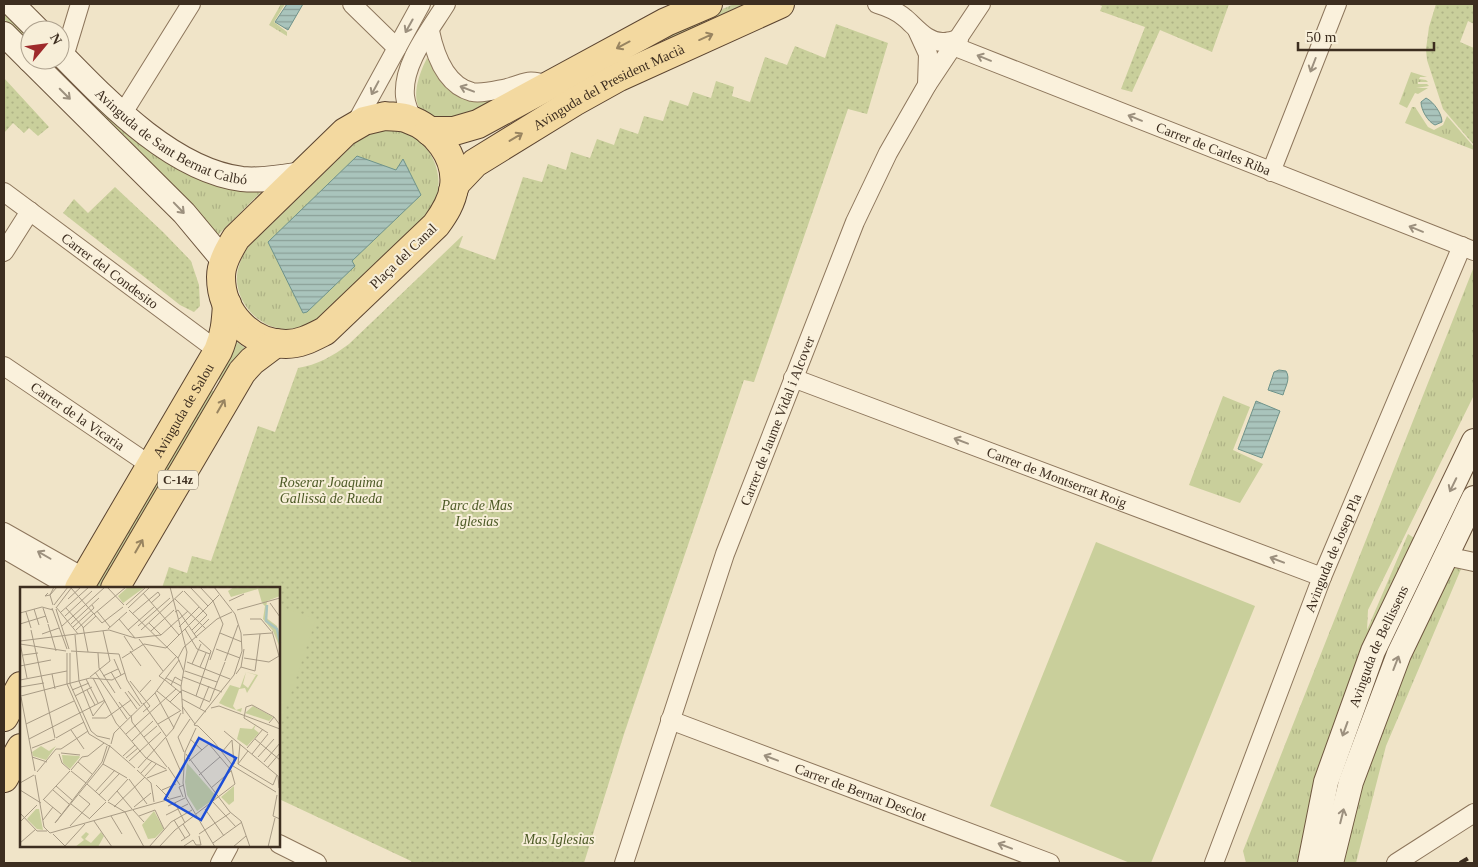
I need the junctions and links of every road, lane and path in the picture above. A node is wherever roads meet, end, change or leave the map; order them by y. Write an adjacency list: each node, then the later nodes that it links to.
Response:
1 (12, 4): 13 (main road)
2 (80, 4): 16 (street)
3 (191, 4): 25 (street)
4 (352, 4): 19 (street)
5 (421, 4): 19 (street, one-way to 19)
6 (446, 4): 15 (street)
7 (708, 4): 12 (main road)
8 (780, 4): 30 (main road, Avinguda del President Macià, one-way to 8)
9 (877, 4): 14 (street, Carrer de Carles Riba)
10 (981, 4): 18 (street, Carrer de Jaume Vidal i Alcover)
11 (1337, 4): 28 (street, one-way to 28)
12 (674, 13): 23 (main road, one-way to 23)
13 (28, 20)
14 (917, 30): 18 (street, Carrer de Carles Riba); 24 (street, Carrer de Carles Riba)
15 (430, 31): 23 (street, one-way to 15); 26 (street)
16 (70, 32)
17 (4, 34): 20 (main road, Avinguda de Sant Bernat Calbó)
18 (956, 42): 24 (street, Carrer de Jaume Vidal i Alcover); 28 (street, Carrer de Carles Riba, one-way to 18)
19 (397, 48): 27 (street, one-way to 27)
20 (20, 50)
21 (70, 63): 25 (main road, Avinguda de Sant Bernat Calbó)
22 (40, 70): 35 (main road, Avinguda de Sant Bernat Calbó, one-way to 35)
23 (548, 85): 26 (main road)
24 (928, 85): 40 (street, Carrer de Jaume Vidal i Alcover)
25 (123, 113): 29 (main road, Avinguda de Sant Bernat Calbó)
26 (422, 126): 27 (main road, Plaça del Canal / C-14z); 30 (main road, Plaça del Canal / C-14z)
27 (353, 128): 29 (main road, Plaça del Canal / C-14z)
28 (1272, 172): 33 (street, Carrer de Carles Riba, one-way to 28)
29 (302, 174): 35 (main road, Plaça del Canal / C-14z)
30 (453, 191): 37 (main road, Plaça del Canal / C-14z)
31 (4, 192): 32 (street, Carrer del Condesito)
32 (30, 211): 34 (street); 38 (street, Carrer del Condesito)
33 (1468, 249): 48 (street, Avinguda de Josep Pla)
34 (4, 252)
35 (224, 261): 36 (main road, Plaça del Canal / C-14z)
36 (227, 304): 37 (main road, Plaça del Canal / C-14z); 38 (main road, Avinguda de Salou / C-14z)
37 (276, 343): 50 (main road, C-14z, one-way to 37)
38 (218, 351): 42 (main road, Avinguda de Salou / C-14z)
39 (4, 366): 42 (street, Carrer de la Vicaria)
40 (793, 378): 48 (street, Carrer de Montserrat Roig, one-way to 40); 51 (street, Carrer de Jaume Vidal i Alcover)
41 (1474, 441): 62 (main road, Avinguda de Bellissens, one-way to 62)
42 (150, 466): 49 (main road, Avinguda de Salou / C-14z)
43 (1474, 498): 46 (main road, Avinguda de Bellissens)
44 (4, 532): 49 (street, one-way to 44)
45 (4, 549): 49 (street)
46 (1446, 556): 47 (street); 63 (main road, Avinguda de Bellissens, one-way to 46)
47 (1474, 562)
48 (1322, 577): 61 (street, Avinguda de Josep Pla)
49 (78, 585)
50 (115, 587)
51 (670, 720): 59 (street, Carrer de Jaume Vidal i Alcover); 60 (street, Carrer de Bernat Desclot, one-way to 51)
52 (20, 750): 53 (main road)
53 (4, 778)
54 (1474, 813): 64 (street)
55 (280, 844): 58 (street)
56 (228, 847): 57 (street)
57 (220, 863)
58 (317, 863)
59 (624, 863)
60 (1050, 863)
61 (1214, 863)
62 (1310, 863)
63 (1331, 863)
64 (1396, 863)

